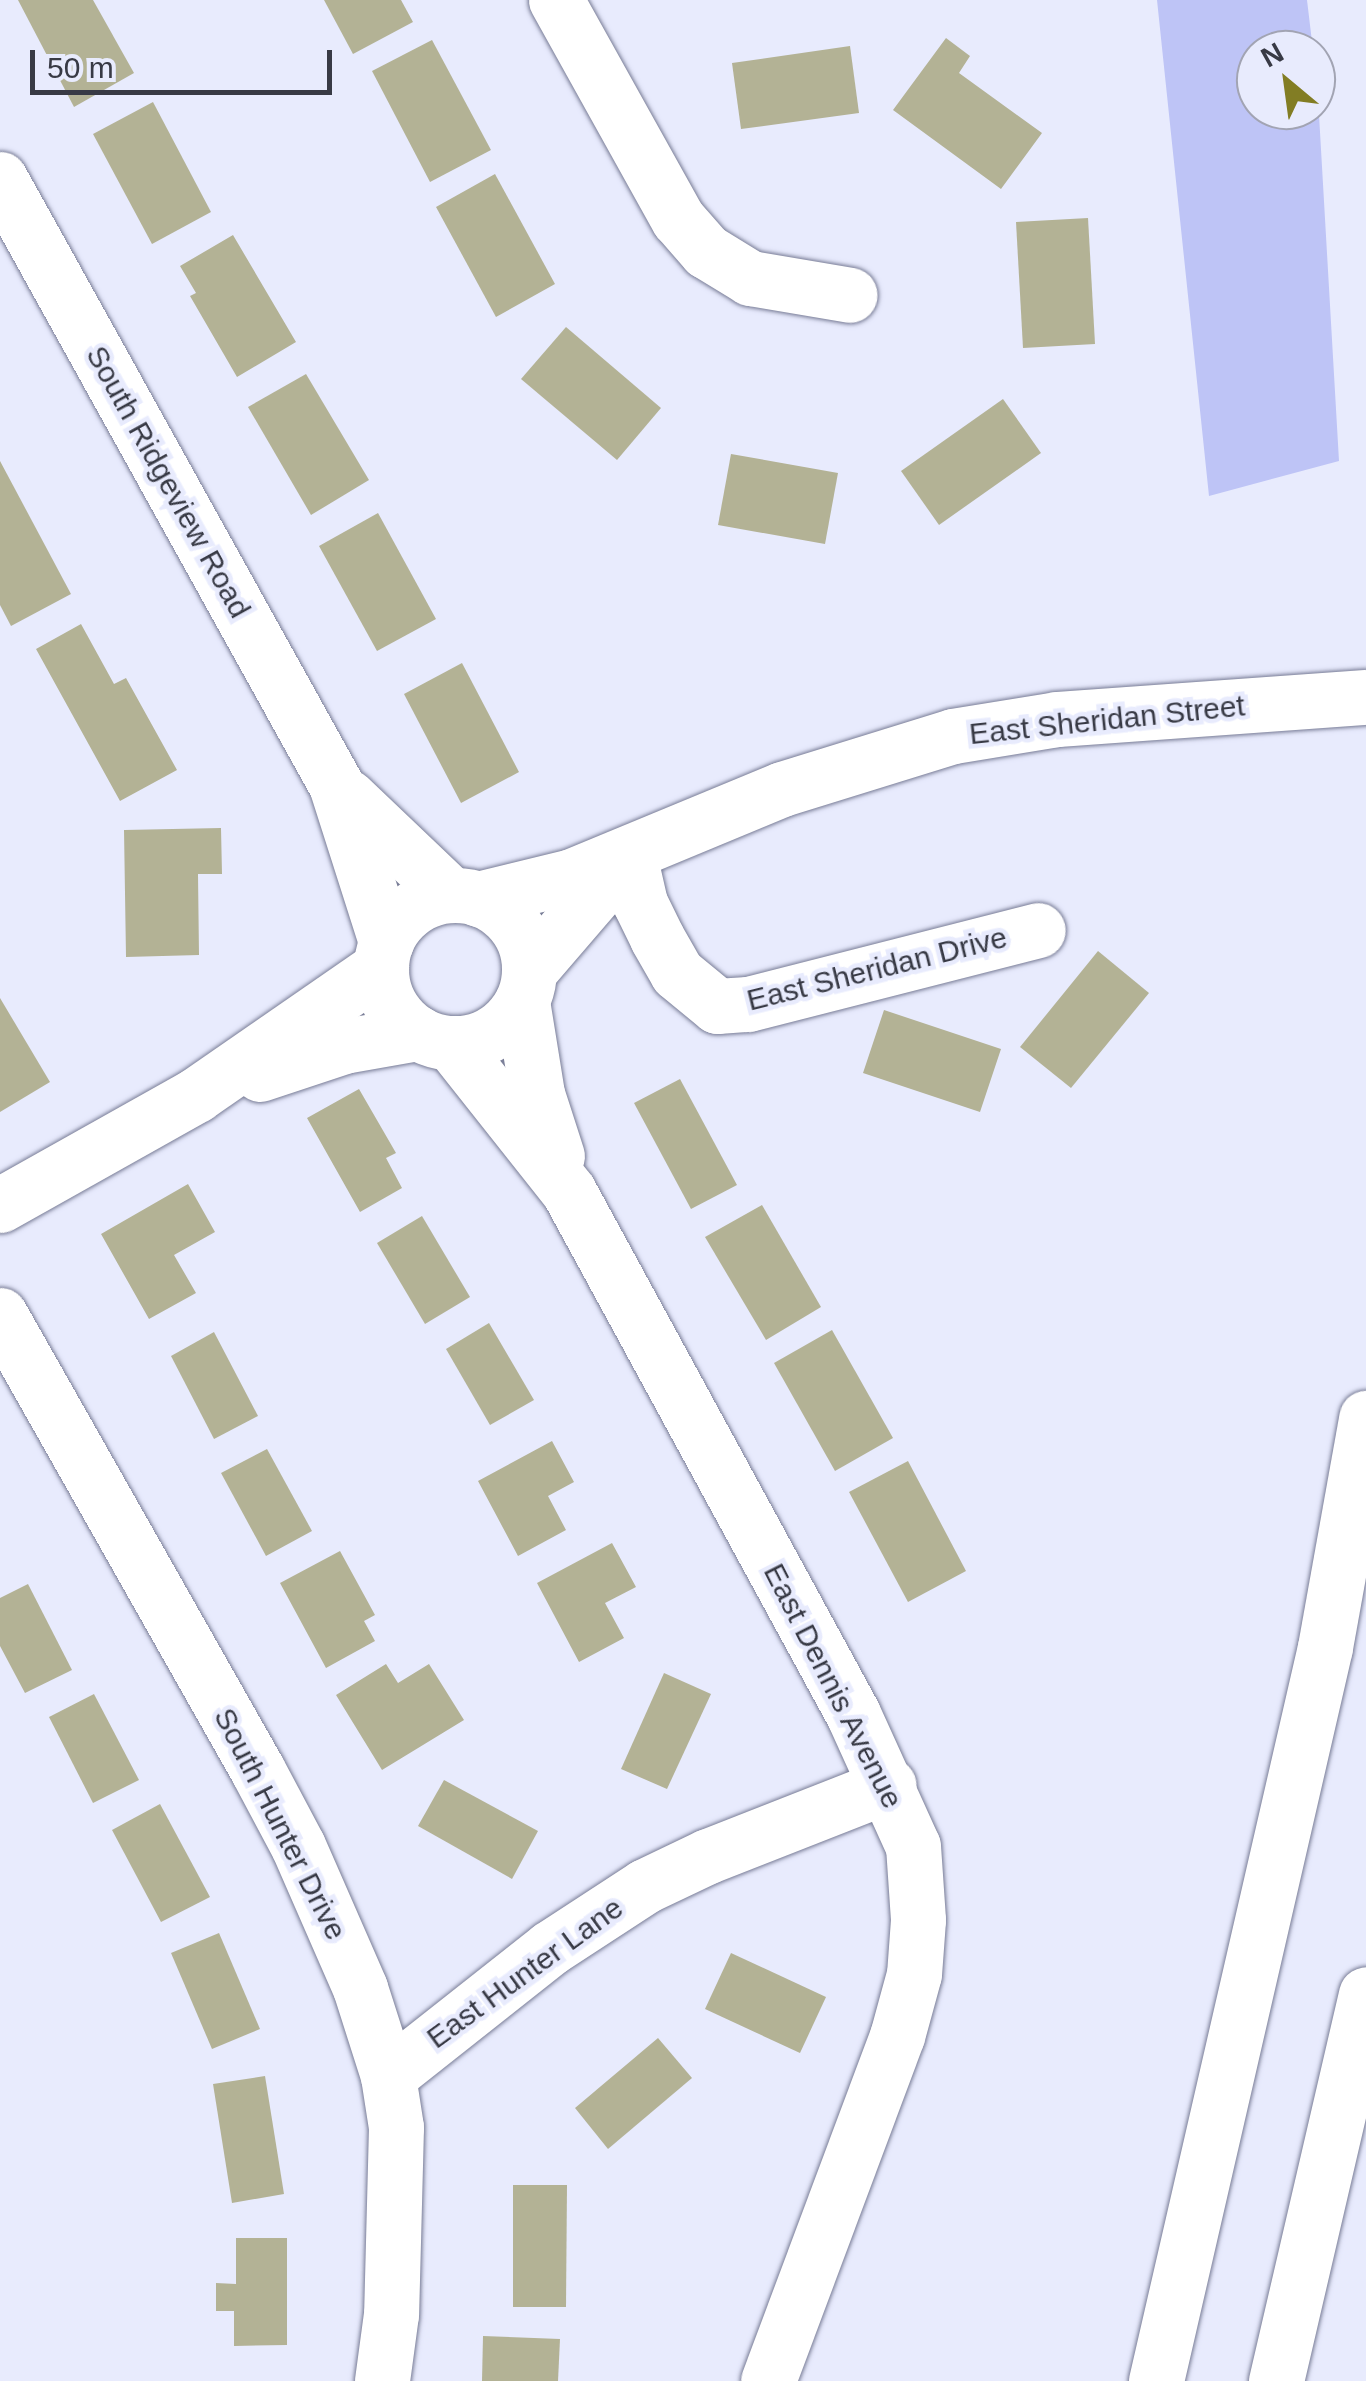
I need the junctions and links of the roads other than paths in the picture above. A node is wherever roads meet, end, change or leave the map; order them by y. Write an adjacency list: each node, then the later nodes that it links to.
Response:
1 (556, 0): 3 (main road)
2 (0, 179): 5 (main road, South Ridgeview Road)
3 (850, 295)
4 (1366, 697): 6 (main road, East Sheridan Street)
5 (336, 785): 7 (main road, South Ridgeview Road); 9 (main road, South Ridgeview Road)
6 (629, 855): 7 (main road, East Sheridan Street); 8 (main road, East Sheridan Drive); 10 (main road, East Sheridan Street)
7 (464, 897): 9 (main road); 10 (main road)
8 (1038, 930)
9 (384, 954): 11 (main road); 12 (main road)
10 (526, 986): 11 (main road); 13 (main road, East Dennis Avenue)
11 (434, 1038): 12 (main road); 13 (main road, East Dennis Avenue)
12 (196, 1095): 14 (main road)
13 (569, 1192): 17 (main road, East Dennis Avenue)
14 (0, 1205)
15 (0, 1315): 19 (main road, South Hunter Drive)
16 (1366, 1418): 20 (main road)
17 (889, 1785): 19 (main road, East Hunter Lane); 22 (main road, East Dennis Avenue)
18 (1366, 1994): 23 (main road)
19 (388, 2076): 21 (main road, South Hunter Drive)
20 (1157, 2367)
21 (382, 2381)
22 (768, 2381)
23 (1276, 2381)

